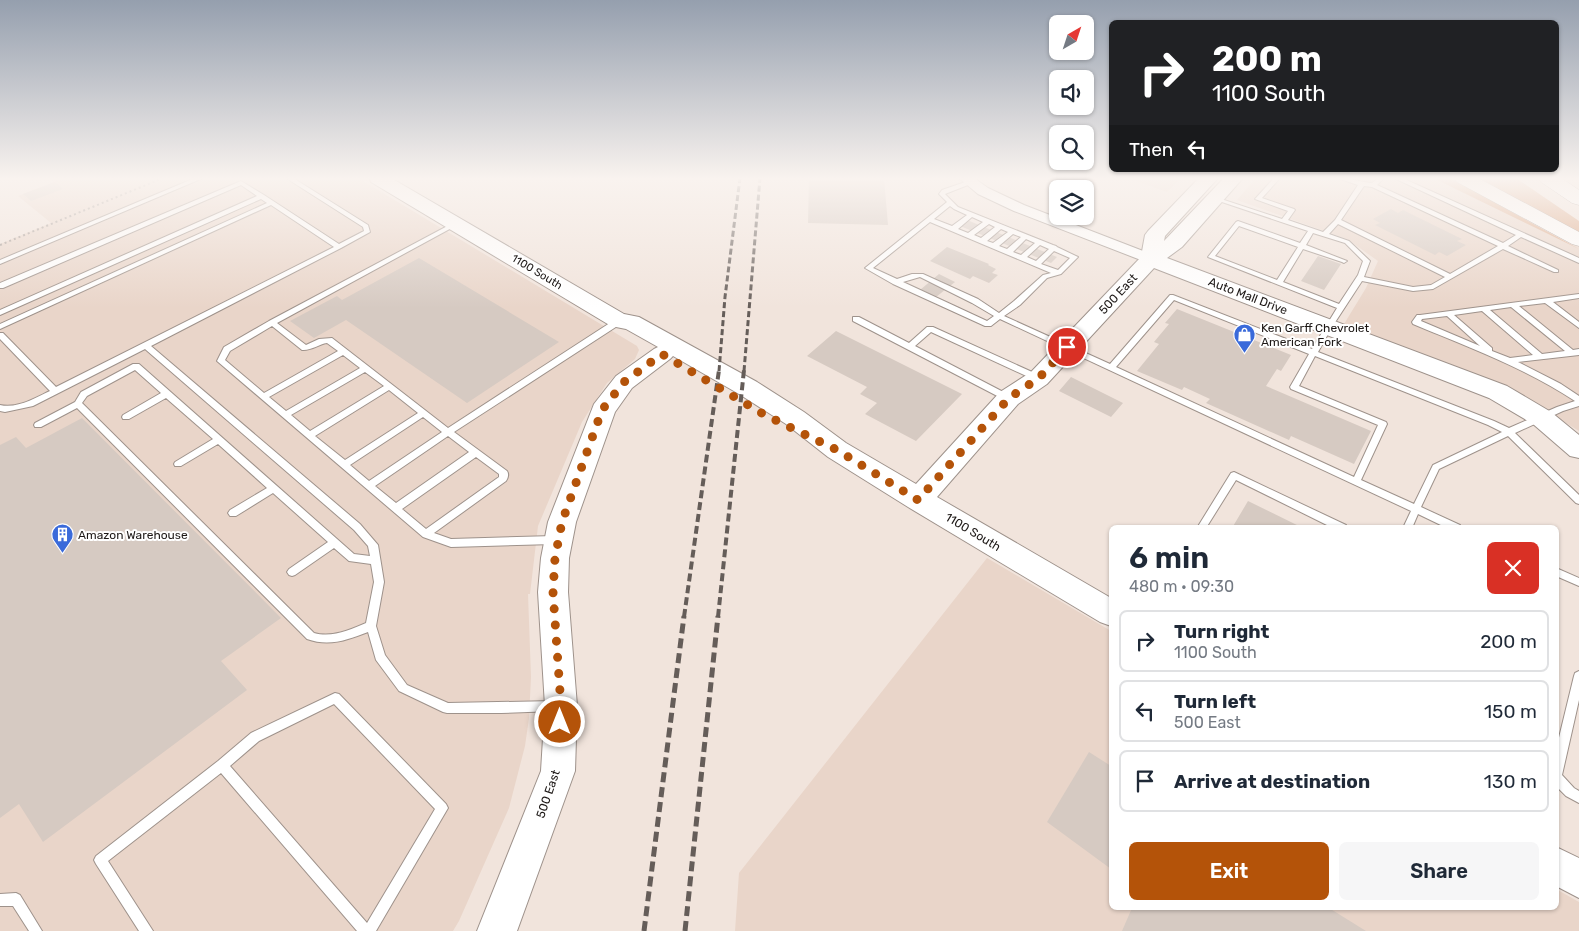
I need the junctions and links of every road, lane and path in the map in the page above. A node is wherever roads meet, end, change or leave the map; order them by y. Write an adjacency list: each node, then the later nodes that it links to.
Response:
1 (58, 221): 35 (path)
2 (97, 221): 46 (lane)
3 (149, 221): 54 (lane)
4 (205, 221): 60 (lane)
5 (231, 221): 67 (lane)
6 (300, 221): 39 (lane)
7 (359, 221): 39 (lane)
8 (452, 221): 23 (street, 1100 South)
9 (926, 221): 52 (lane)
10 (935, 221): 25 (lane)
11 (963, 221): 25 (lane)
12 (986, 221): 30 (lane)
13 (991, 221): 24 (lane)
14 (1054, 221): 43 (street, Auto Mall Drive)
15 (1168, 221): 43 (street)
16 (1195, 221): 43 (street, 500 East)
17 (1285, 221): 26 (lane)
18 (1337, 221): 28 (lane)
19 (1338, 221): 50 (lane)
20 (1451, 221): 38 (lane)
21 (1494, 221): 29 (lane)
22 (1545, 221): 32 (highway)
23 (456, 224): 64 (street, 1100 South); 65 (lane)
24 (1000, 226): 27 (lane); 33 (lane)
25 (954, 229): 30 (lane)
26 (1312, 230): 28 (lane); 37 (lane)
27 (1013, 231): 31 (lane); 36 (lane)
28 (1324, 234): 51 (lane)
29 (1522, 234): 38 (lane); 44 (lane)
30 (969, 236): 33 (lane)
31 (1026, 236): 34 (lane); 41 (lane)
32 (1579, 240)
33 (982, 241): 36 (lane)
34 (1040, 242): 40 (lane); 42 (lane)
35 (0, 245)
36 (994, 246): 41 (lane)
37 (1303, 246): 45 (lane); 53 (lane); 53 (lane)
38 (1503, 246): 48 (lane); 50 (lane)
39 (339, 247): 70 (lane)
40 (1054, 247): 47 (lane); 49 (lane)
41 (1008, 252): 42 (lane)
42 (1022, 258): 47 (lane)
43 (1151, 259): 68 (street, Auto Mall Drive); 72 (street, 500 East)
44 (1579, 260)
45 (1344, 261)
46 (0, 262)
47 (1037, 264): 49 (lane)
48 (1556, 271)
49 (1059, 273): 62 (lane)
50 (1451, 276): 51 (lane)
51 (1360, 278): 58 (lane)
52 (896, 282): 62 (lane); 62 (lane)
53 (1280, 282): 58 (lane)
54 (0, 286)
55 (1578, 297): 56 (lane)
56 (1546, 300): 57 (lane); 66 (lane)
57 (1513, 305): 59 (lane); 75 (lane)
58 (1341, 307): 68 (lane)
59 (1483, 308): 61 (lane); 78 (lane)
60 (0, 313)
61 (1448, 313): 77 (lane); 77 (lane)
62 (1000, 316): 72 (lane)
63 (856, 319): 71 (lane)
64 (619, 321): 76 (street, 1100 South); 96 (lane); 101 (street, 1100 South)
65 (272, 323): 73 (lane); 86 (lane)
66 (1579, 326)
67 (0, 327)
68 (1328, 327): 74 (lane); 94 (street, Auto Mall Drive)
69 (0, 335): 84 (lane)
70 (146, 345): 84 (lane); 120 (lane)
71 (910, 346): 82 (lane); 87 (lane)
72 (1067, 347): 81 (lane); 82 (street, 500 East)
73 (343, 351): 80 (lane); 86 (lane)
74 (1314, 351): 81 (lane); 97 (lane); 105 (lane)
75 (1576, 352): 78 (lane)
76 (662, 354): 101 (street, 1100 South); 118 (street, 500 East)
77 (1494, 355): 79 (lane)
78 (1540, 357): 79 (lane)
79 (1509, 361): 88 (lane)
80 (366, 368): 83 (lane); 92 (lane)
81 (1111, 368): 105 (lane)
82 (1039, 378): 87 (street, 500 East)
83 (390, 386): 91 (lane); 98 (lane)
84 (55, 391): 90 (lane)
85 (168, 394): 89 (lane); 93 (lane); 99 (lane)
86 (263, 397): 92 (lane)
87 (1009, 398): 108 (street, 500 East)
88 (1579, 401): 94 (lane)
89 (78, 404): 95 (lane); 125 (lane)
90 (0, 408)
91 (424, 412): 96 (lane); 104 (lane)
92 (285, 415): 98 (lane)
93 (126, 417)
94 (1542, 418): 97 (lane); 100 (street, Auto Mall Drive)
95 (38, 425)
96 (448, 432): 102 (lane); 106 (lane)
97 (1509, 432): 109 (lane); 111 (lane)
98 (310, 436): 104 (lane)
99 (218, 440): 103 (lane); 107 (lane)
100 (1579, 449)
101 (837, 450): 108 (street, 1100 South)
102 (476, 452): 110 (lane); 117 (lane)
103 (178, 464)
104 (344, 465): 106 (lane)
105 (1356, 482): 111 (lane)
106 (369, 486): 110 (lane)
107 (273, 488): 112 (lane); 119 (lane)
108 (918, 500): 124 (street, 1100 South)
109 (1579, 501)
110 (396, 508): 117 (lane)
111 (1415, 509): 115 (lane); 116 (lane)
112 (233, 513)
113 (1203, 525): 114 (lane)
114 (1337, 525)
115 (1408, 525)
116 (1450, 525)
117 (426, 534): 118 (lane)
118 (558, 540): 127 (street, 500 East)
119 (334, 543): 120 (lane); 121 (lane)
120 (375, 561): 125 (lane)
121 (292, 572)
122 (1559, 573): 123 (lane)
123 (1579, 582)
124 (1109, 612)
125 (371, 626): 127 (lane)
126 (1579, 676): 128 (lane)
127 (561, 706): 139 (street, 500 East)
128 (1559, 763)
129 (222, 765): 136 (lane); 137 (lane); 138 (lane)
130 (1559, 779): 131 (lane)
131 (1579, 797)
132 (1559, 868): 133 (street)
133 (1579, 879)
134 (0, 900): 135 (lane)
135 (36, 931)
136 (147, 931)
137 (365, 931)
138 (369, 931)
139 (496, 931)

